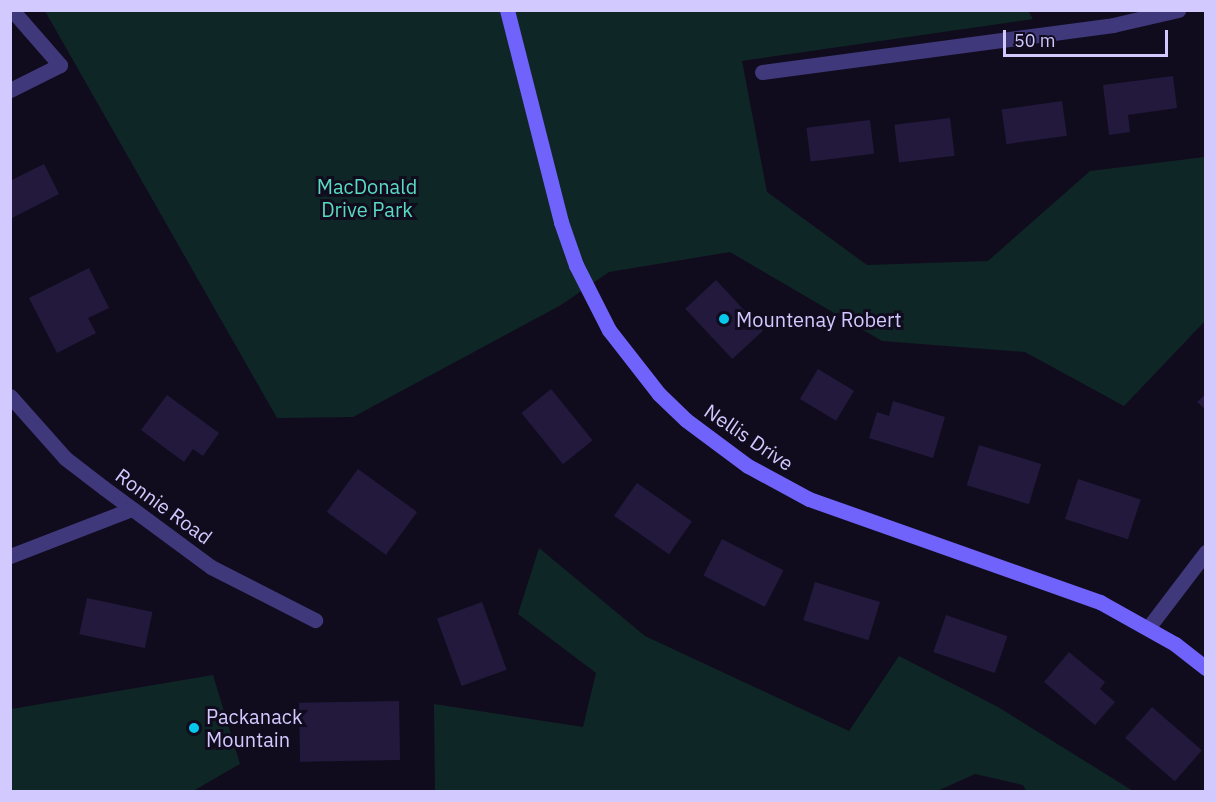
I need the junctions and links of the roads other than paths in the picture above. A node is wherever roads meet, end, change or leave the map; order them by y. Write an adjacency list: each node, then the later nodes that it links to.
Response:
1 (12, 10): 5 (street)
2 (507, 10): 11 (street, Nellis Drive)
3 (1178, 10): 4 (street)
4 (762, 72)
5 (10, 90)
6 (10, 396): 7 (street, Ronnie Road)
7 (132, 509): 9 (street); 10 (street, Ronnie Road)
8 (1206, 552): 11 (street)
9 (10, 556)
10 (315, 620)
11 (1148, 628): 12 (street, Nellis Drive)
12 (1206, 668)

